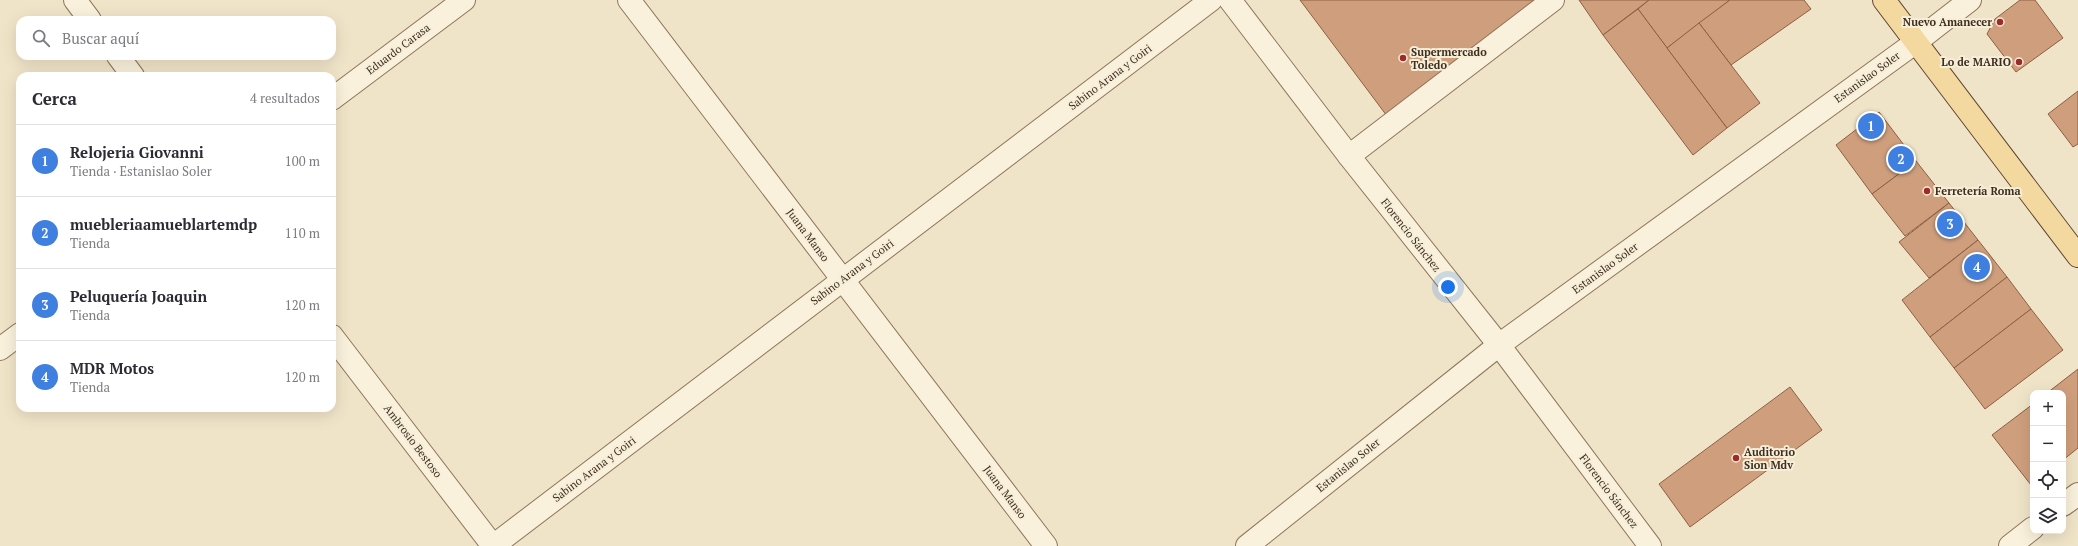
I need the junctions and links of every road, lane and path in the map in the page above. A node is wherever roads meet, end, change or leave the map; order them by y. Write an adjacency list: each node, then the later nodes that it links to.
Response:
1 (75, 0): 9 (street)
2 (464, 0): 13 (street, Eduardo Carasa)
3 (629, 0): 16 (street, Juana Manso)
4 (1211, 0): 16 (street, Sabino Arana y Goiri)
5 (1230, 0): 14 (street, Florencio Sánchez)
6 (1552, 0): 14 (street)
7 (1884, 0): 10 (main road)
8 (1970, 0): 10 (street, Estanislao Soler)
9 (87, 16)
10 (1916, 42): 15 (main road); 19 (street, Estanislao Soler)
11 (121, 60): 12 (street)
12 (130, 72)
13 (336, 96)
14 (1349, 156): 19 (street, Florencio Sánchez)
15 (2078, 256)
16 (842, 279): 24 (street, Sabino Arana y Goiri); 25 (street, Juana Manso)
17 (16, 337): 20 (street)
18 (336, 341): 24 (street, Ambrosio Bestoso)
19 (1499, 345): 26 (street, Estanislao Soler); 27 (street, Florencio Sánchez)
20 (0, 349)
21 (2078, 494): 22 (street)
22 (2066, 503)
23 (2030, 530): 28 (street)
24 (493, 546)
25 (1046, 546)
26 (1248, 546)
27 (1650, 546)
28 (2010, 546)

